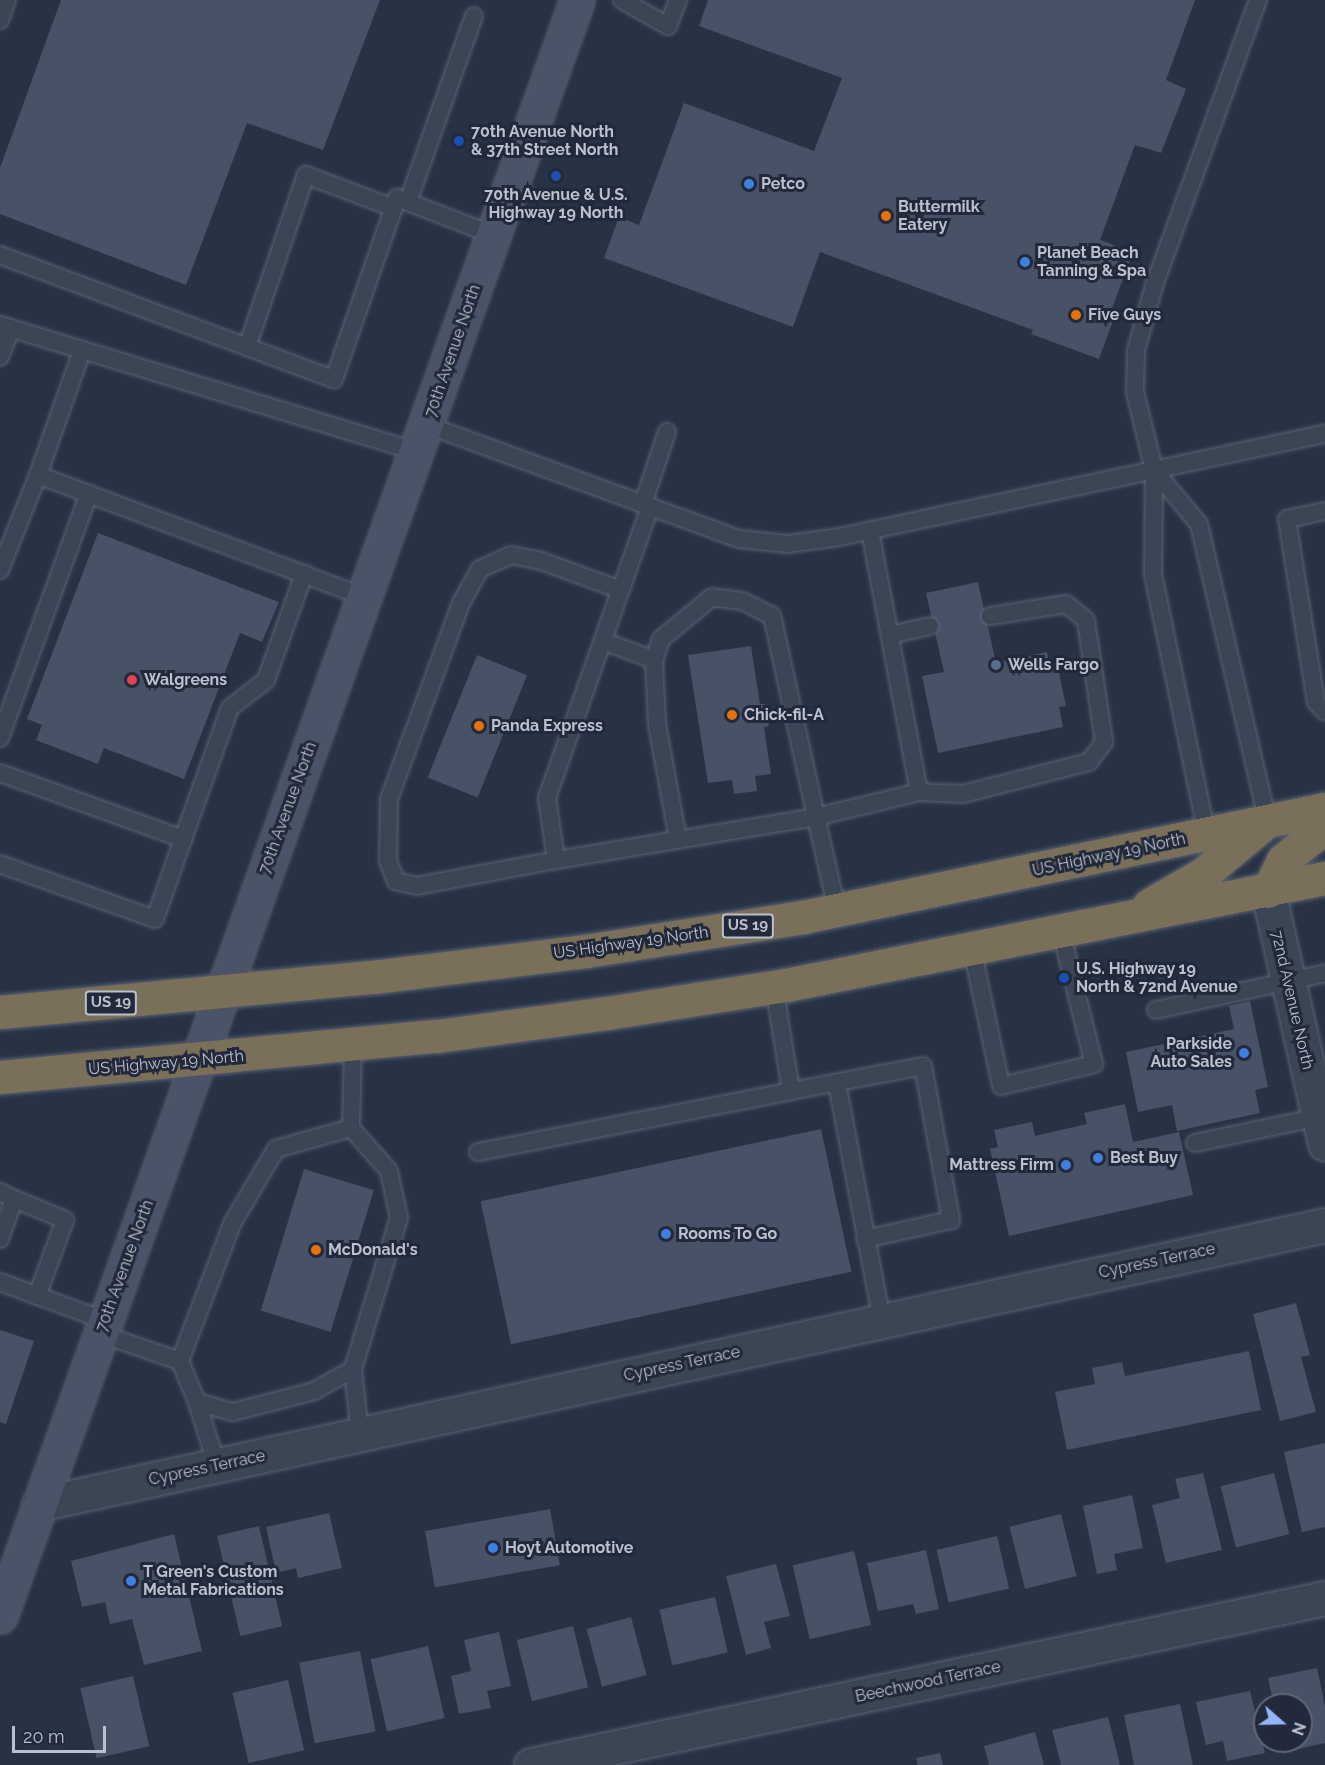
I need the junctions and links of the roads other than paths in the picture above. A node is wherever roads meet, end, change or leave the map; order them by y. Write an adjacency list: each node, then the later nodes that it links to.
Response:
1 (7, 0): 7 (lane)
2 (577, 0): 9 (street, 70th Avenue North)
3 (622, 0): 4 (lane)
4 (678, 0)
5 (1258, 0): 18 (lane)
6 (474, 16): 8 (lane)
7 (0, 20)
8 (401, 205): 9 (lane); 12 (lane); 12 (lane)
9 (494, 235): 17 (street, 70th Avenue North)
10 (0, 255): 12 (lane)
11 (5, 326): 13 (lane); 14 (lane)
12 (247, 347)
13 (82, 351): 17 (lane); 19 (lane)
14 (0, 357)
15 (667, 432): 21 (lane)
16 (1325, 434): 18 (lane)
17 (422, 439): 21 (lane); 27 (street, 70th Avenue North)
18 (1154, 470): 23 (lane); 39 (lane); 41 (lane)
19 (38, 475): 20 (lane); 24 (lane)
20 (89, 494): 25 (lane); 34 (lane)
21 (647, 505): 23 (lane); 26 (lane)
22 (1325, 511): 33 (lane)
23 (870, 531): 30 (lane)
24 (0, 570)
25 (304, 574): 27 (lane); 42 (lane)
26 (621, 590): 31 (lane); 44 (lane)
27 (365, 597): 55 (street, 70th Avenue North)
28 (990, 616): 36 (lane)
29 (930, 626): 30 (lane)
30 (890, 635): 36 (lane)
31 (603, 641): 32 (lane); 44 (lane)
32 (654, 660): 38 (lane); 43 (lane)
33 (1320, 707)
34 (0, 738)
35 (0, 773): 42 (lane)
36 (919, 792): 38 (lane)
37 (1325, 809): 39 (highway, US Highway 19 North / US 19)
38 (816, 817): 43 (lane); 48 (lane)
39 (1268, 822): 41 (highway, US Highway 19 North / US 19); 49 (highway)
40 (1325, 827): 47 (highway)
41 (1206, 835): 48 (highway, US Highway 19 North / US 19)
42 (183, 839): 45 (lane)
43 (678, 840): 44 (lane)
44 (556, 860)
45 (0, 864)
46 (1325, 878): 47 (highway, US Highway 19 North)
47 (1268, 891): 49 (highway, US Highway 19 North); 53 (street, 72nd Avenue North)
48 (837, 910): 55 (highway, US Highway 19 North / US 19)
49 (1121, 920): 50 (highway, US Highway 19 North)
50 (1061, 932): 51 (highway, US Highway 19 North); 51 (lane)
51 (972, 949): 54 (highway, US Highway 19 North)
52 (1325, 973): 53 (lane)
53 (1288, 982): 57 (lane); 64 (street, 72nd Avenue North)
54 (774, 986): 58 (highway, US Highway 19 North); 62 (lane)
55 (222, 993): 56 (highway, US Highway 19 North / US 19); 59 (street, 70th Avenue North)
56 (4, 1006)
57 (1156, 1010)
58 (353, 1045): 59 (highway, US Highway 19 North); 63 (lane)
59 (198, 1061): 60 (highway, US Highway 19 North); 74 (street, 70th Avenue North)
60 (0, 1077)
61 (837, 1083): 62 (lane); 70 (lane); 70 (lane)
62 (791, 1091): 66 (lane)
63 (351, 1128): 75 (lane); 76 (lane)
64 (1323, 1135): 65 (lane)
65 (1195, 1143)
66 (478, 1152)
67 (7, 1196): 69 (lane); 72 (lane)
68 (1325, 1225): 73 (street, Cypress Terrace)
69 (0, 1239)
70 (865, 1239): 73 (lane)
71 (0, 1282): 72 (lane)
72 (37, 1296): 74 (lane)
73 (882, 1321): 78 (street, Cypress Terrace)
74 (103, 1327): 75 (lane); 80 (street, 70th Avenue North)
75 (180, 1361): 77 (lane)
76 (353, 1369): 77 (lane); 78 (lane)
77 (197, 1402): 79 (lane)
78 (360, 1434): 79 (street, Cypress Terrace)
79 (217, 1466): 80 (street, Cypress Terrace)
80 (39, 1504): 82 (street, 70th Avenue North)
81 (1325, 1598): 83 (street, Beechwood Terrace)
82 (0, 1616)
83 (531, 1765)

